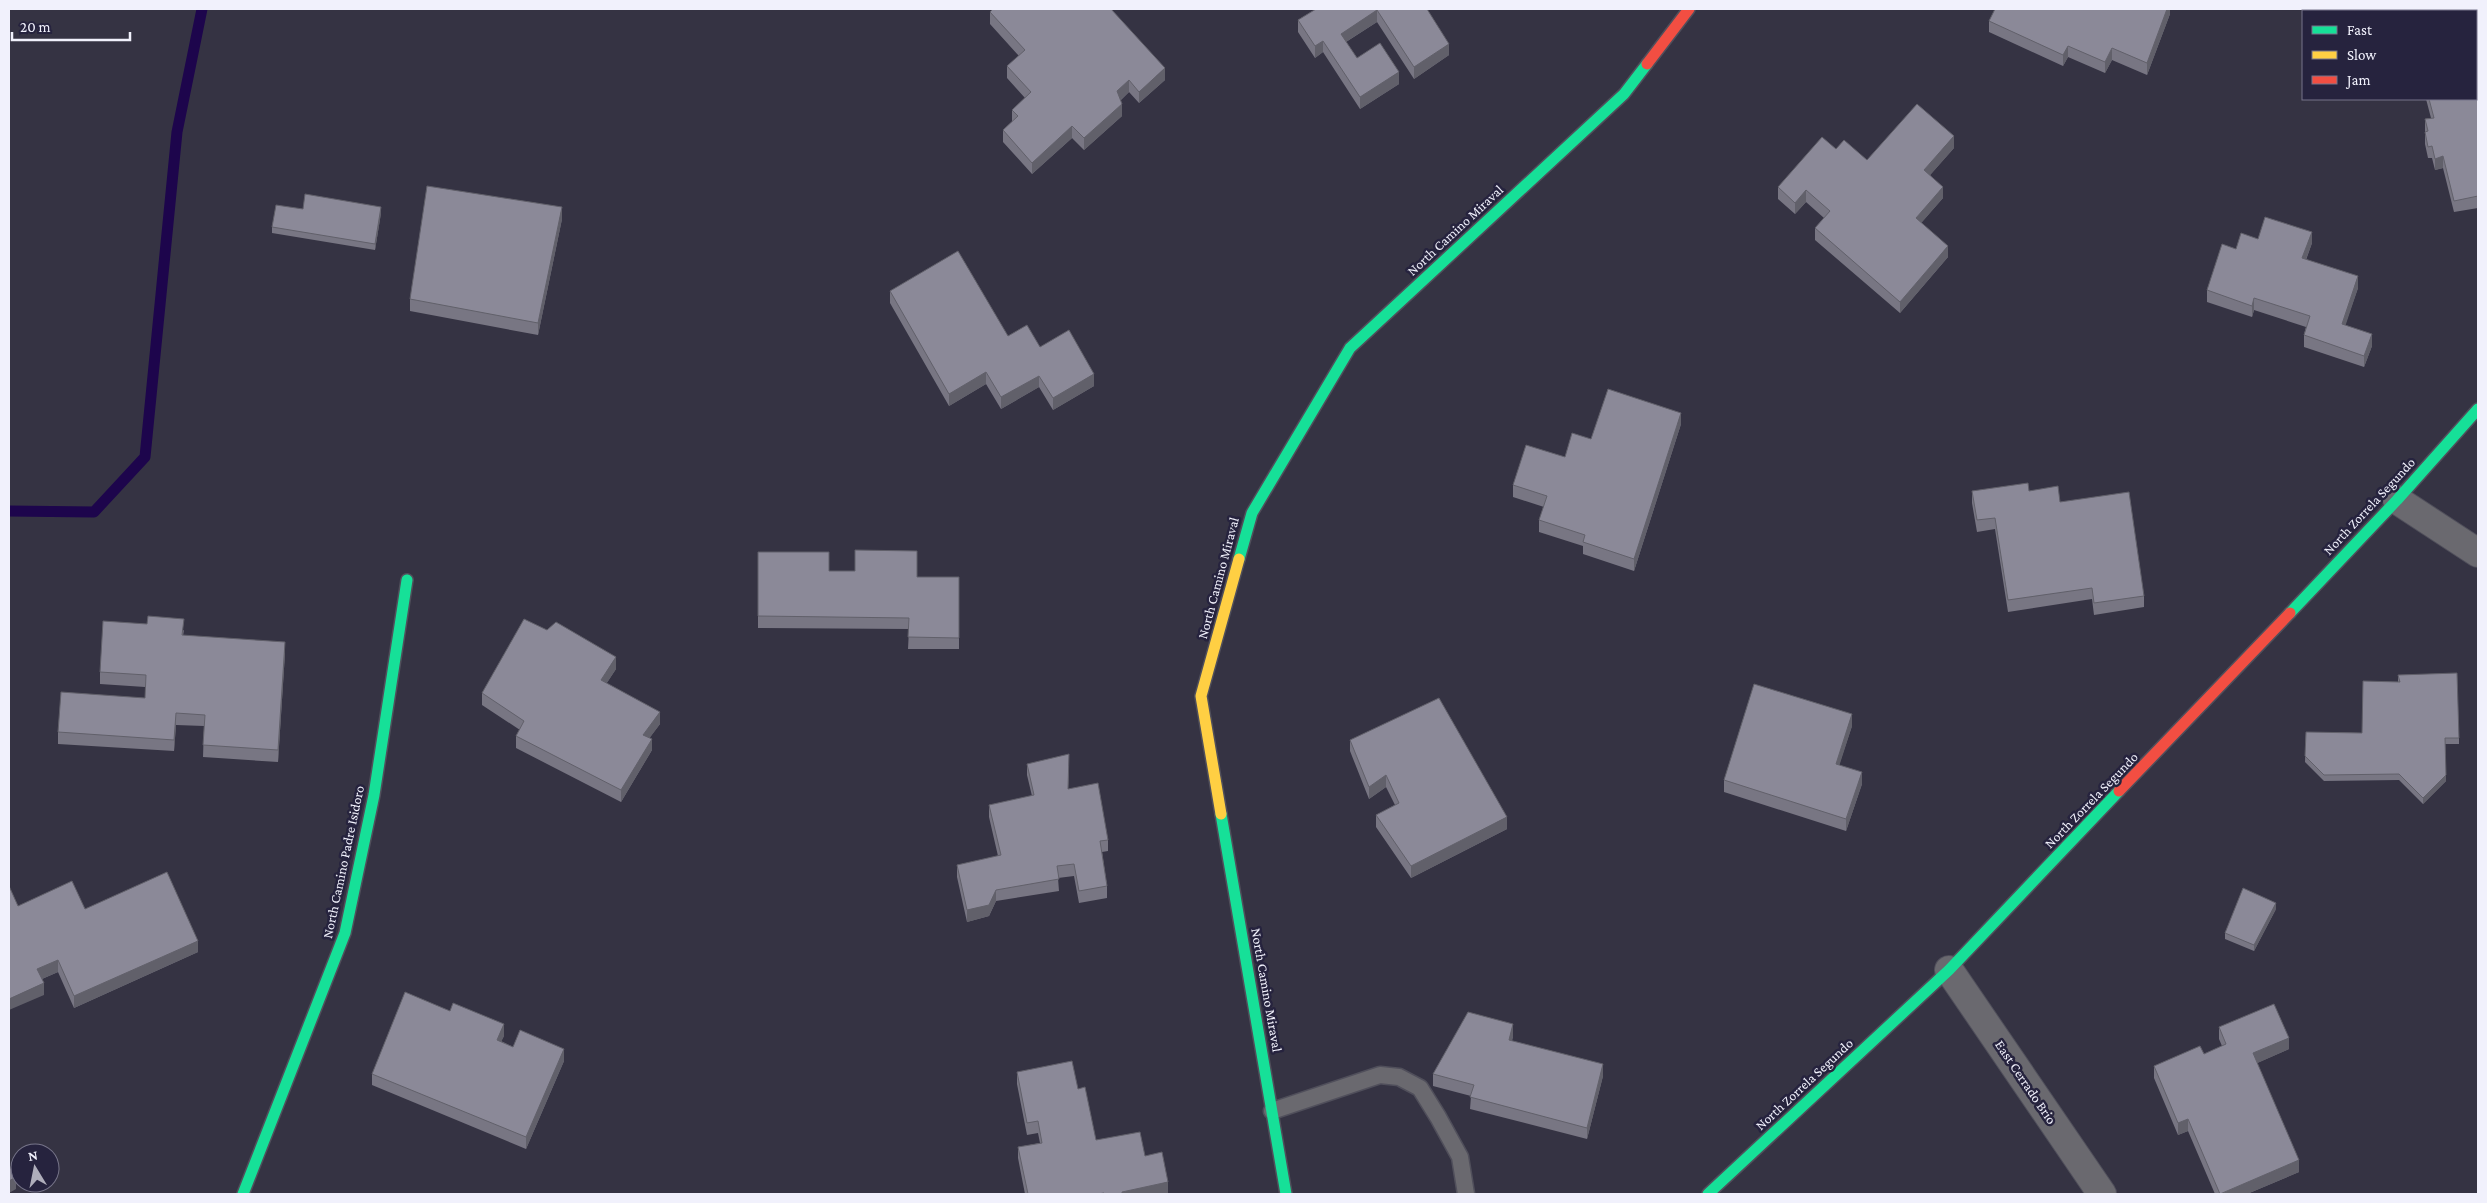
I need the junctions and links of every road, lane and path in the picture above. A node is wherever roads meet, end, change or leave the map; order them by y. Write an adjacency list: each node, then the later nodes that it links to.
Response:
1 (1689, 9): 7 (street, North Camino Miraval)
2 (2478, 409): 3 (street, North Zorrela Segundo)
3 (2397, 500): 4 (street); 6 (street, North Zorrela Segundo)
4 (2478, 553)
5 (407, 580): 8 (street, North Camino Padre Isidoro)
6 (1949, 970): 11 (street, North Zorrela Segundo); 12 (street, East Cerrado Brio)
7 (1272, 1111): 9 (street, North Camino Miraval); 10 (lane)
8 (244, 1194)
9 (1286, 1194)
10 (1466, 1194)
11 (1708, 1194)
12 (2102, 1194)

